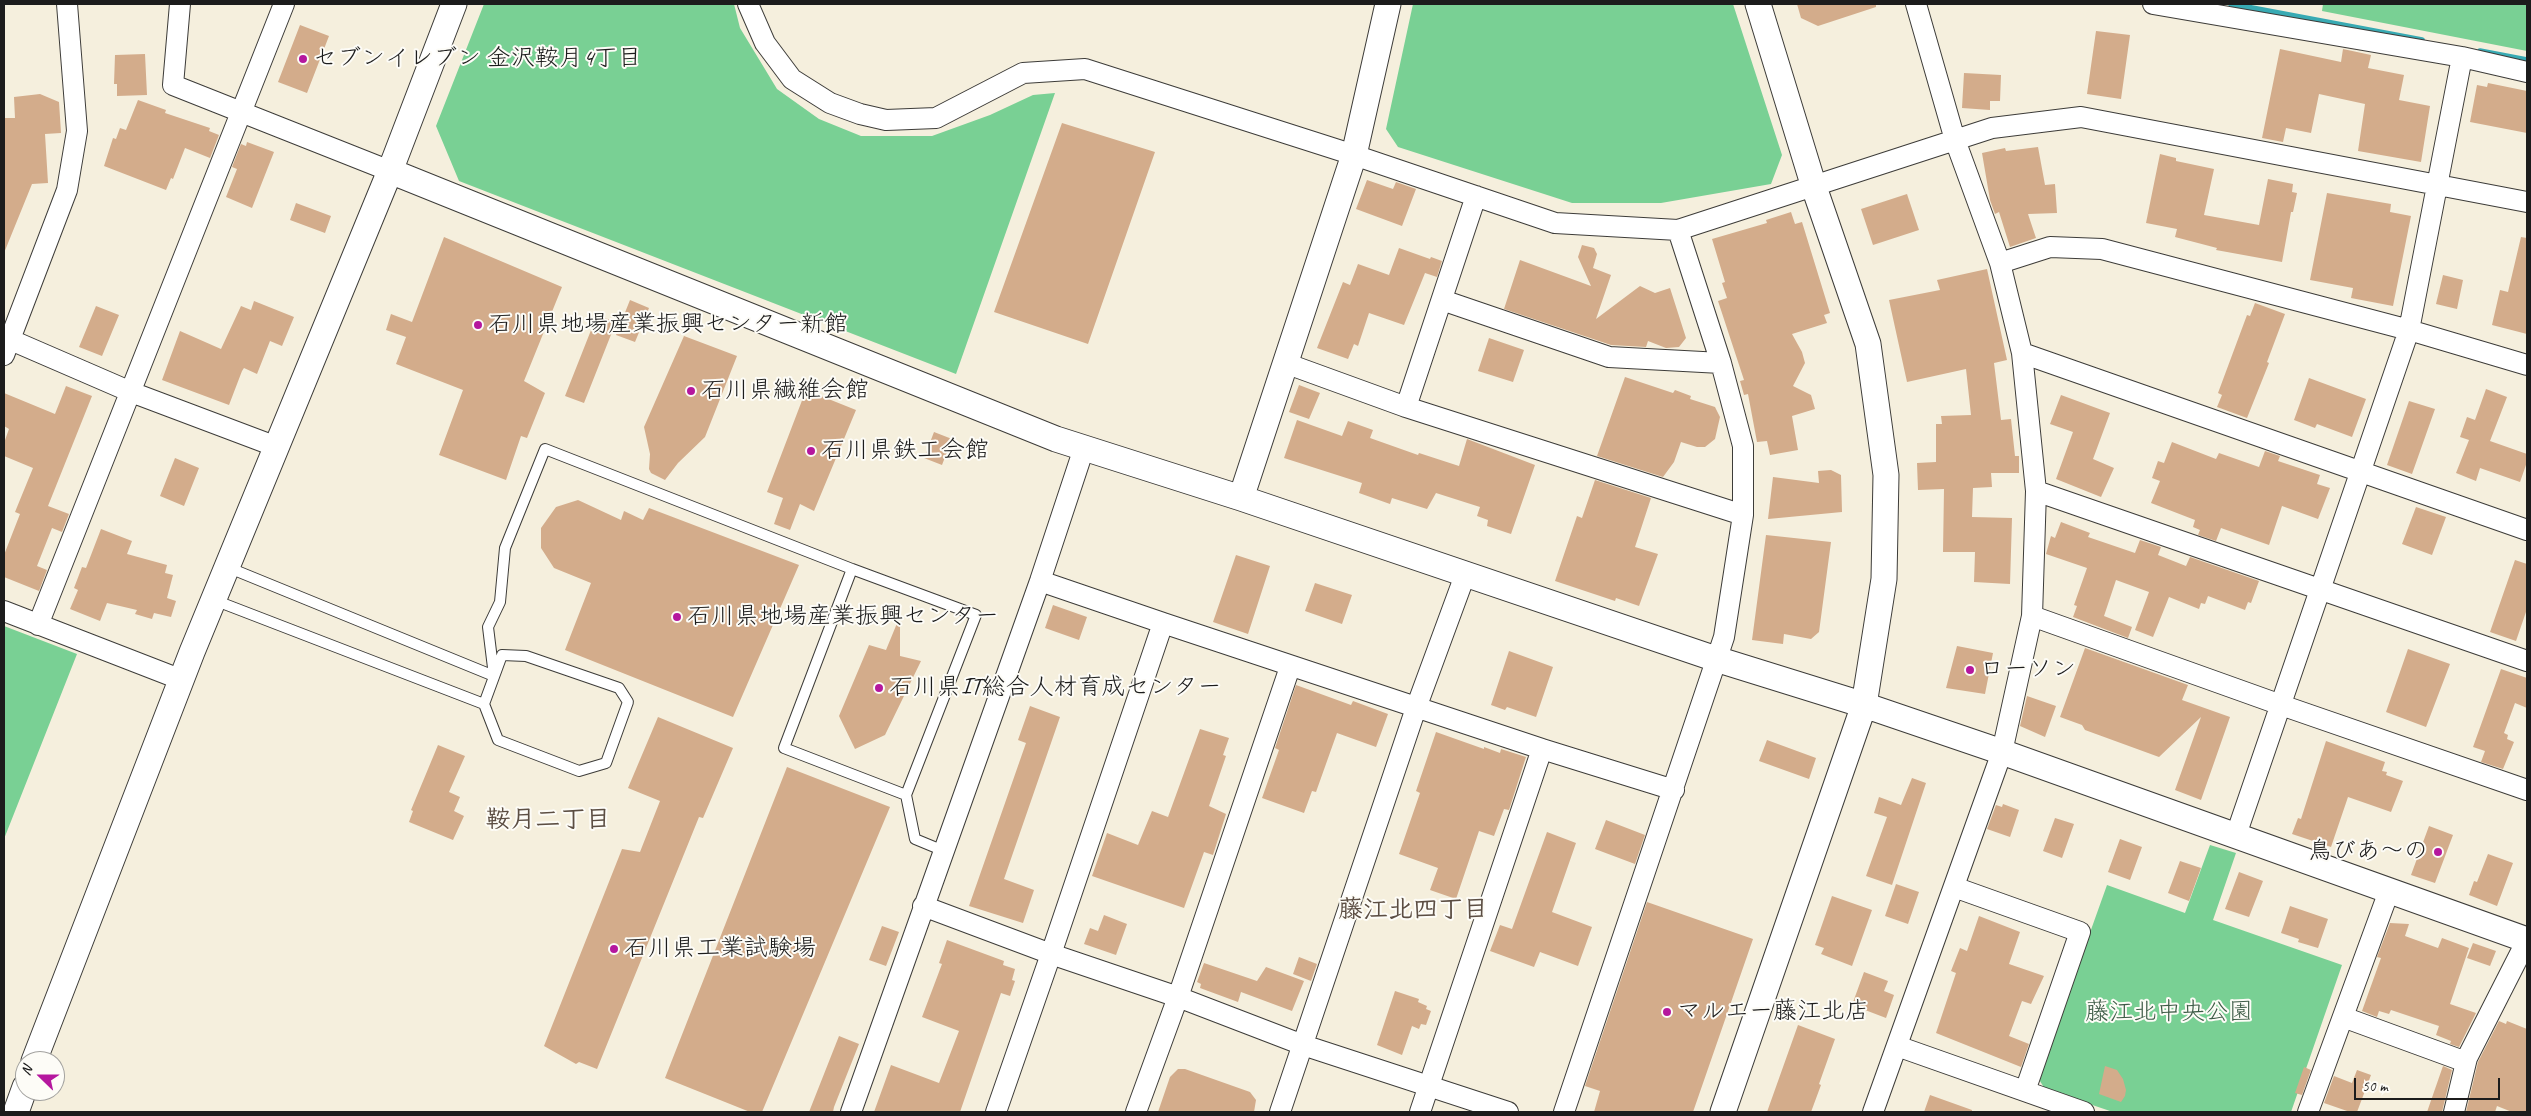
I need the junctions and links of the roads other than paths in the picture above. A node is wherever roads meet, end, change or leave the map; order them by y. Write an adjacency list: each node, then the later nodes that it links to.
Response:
1 (67, 4): 24 (street)
2 (180, 4): 12 (street)
3 (284, 4): 12 (street)
4 (454, 4): 15 (street)
5 (748, 4): 14 (street)
6 (1388, 4): 14 (street)
7 (1758, 4): 17 (street)
8 (1916, 4): 13 (street)
9 (2153, 4): 10 (street)
10 (2462, 57): 11 (street); 16 (street)
11 (2527, 72)
12 (240, 113): 15 (street); 29 (street)
13 (1955, 140): 16 (street); 17 (street); 21 (street)
14 (1354, 155): 18 (street); 26 (street)
15 (390, 171): 31 (street); 32 (street)
16 (2439, 186): 19 (street); 23 (street)
17 (1814, 187): 20 (street); 54 (street)
18 (1476, 196): 20 (street); 22 (street)
19 (2527, 202)
20 (1678, 230): 27 (street)
21 (2000, 263): 23 (street); 25 (street)
22 (1442, 300): 27 (street); 30 (street)
23 (2409, 330): 28 (street); 33 (street)
24 (6, 344): 29 (street)
25 (2022, 353): 33 (street); 34 (street)
26 (1285, 363): 30 (street); 35 (street)
27 (1721, 363): 36 (street)
28 (2527, 366)
29 (131, 392): 31 (street); 47 (street)
30 (1406, 407): 36 (street)
31 (278, 447): 38 (street)
32 (1084, 448): 35 (street); 41 (street)
33 (2362, 471): 37 (street); 42 (street)
34 (2036, 490): 42 (street); 45 (street)
35 (1241, 498): 40 (street)
36 (1743, 515): 48 (street)
37 (2527, 530)
38 (228, 567): 43 (street); 51 (lane)
39 (852, 569): 51 (lane); 61 (lane); 61 (lane)
40 (1465, 575): 48 (street); 56 (street)
41 (1040, 581): 46 (street); 63 (street)
42 (2321, 589): 49 (street); 55 (street)
43 (214, 600): 52 (street); 53 (lane)
44 (4, 611): 47 (street)
45 (2032, 616): 55 (street); 58 (street)
46 (1163, 623): 50 (street); 68 (street)
47 (38, 625): 52 (street)
48 (1716, 660): 54 (street); 59 (street)
49 (2527, 661)
50 (1290, 667): 56 (street); 69 (street)
51 (494, 676): 53 (lane); 53 (lane)
52 (182, 680): 73 (street)
53 (484, 704)
54 (1864, 705): 58 (street); 85 (street)
55 (2281, 705): 60 (street); 62 (street)
56 (1416, 708): 57 (street); 71 (street)
57 (1542, 749): 59 (street); 75 (street)
58 (2002, 752): 62 (street); 64 (street)
59 (1674, 790): 84 (street)
60 (2527, 790)
61 (906, 795): 63 (lane)
62 (2236, 835): 65 (street)
63 (944, 851): 66 (street)
64 (1954, 887): 72 (street); 76 (street)
65 (2389, 891): 67 (street); 70 (street)
66 (923, 906): 68 (street); 78 (street)
67 (2527, 940): 74 (street)
68 (1051, 954): 69 (street); 79 (street)
69 (1178, 998): 71 (street); 80 (street)
70 (2343, 1017): 74 (street); 77 (street)
71 (1303, 1045): 75 (street); 81 (street)
72 (1897, 1046): 76 (street); 86 (street)
73 (38, 1051)
74 (2466, 1062): 88 (street)
75 (1429, 1086): 82 (street); 83 (street)
76 (2025, 1091): 87 (street)
77 (2315, 1111)
78 (851, 1112)
79 (996, 1112)
80 (1136, 1112)
81 (1280, 1112)
82 (1420, 1112)
83 (1508, 1112)
84 (1564, 1112)
85 (1723, 1112)
86 (1873, 1112)
87 (2084, 1112)
88 (2454, 1112)

